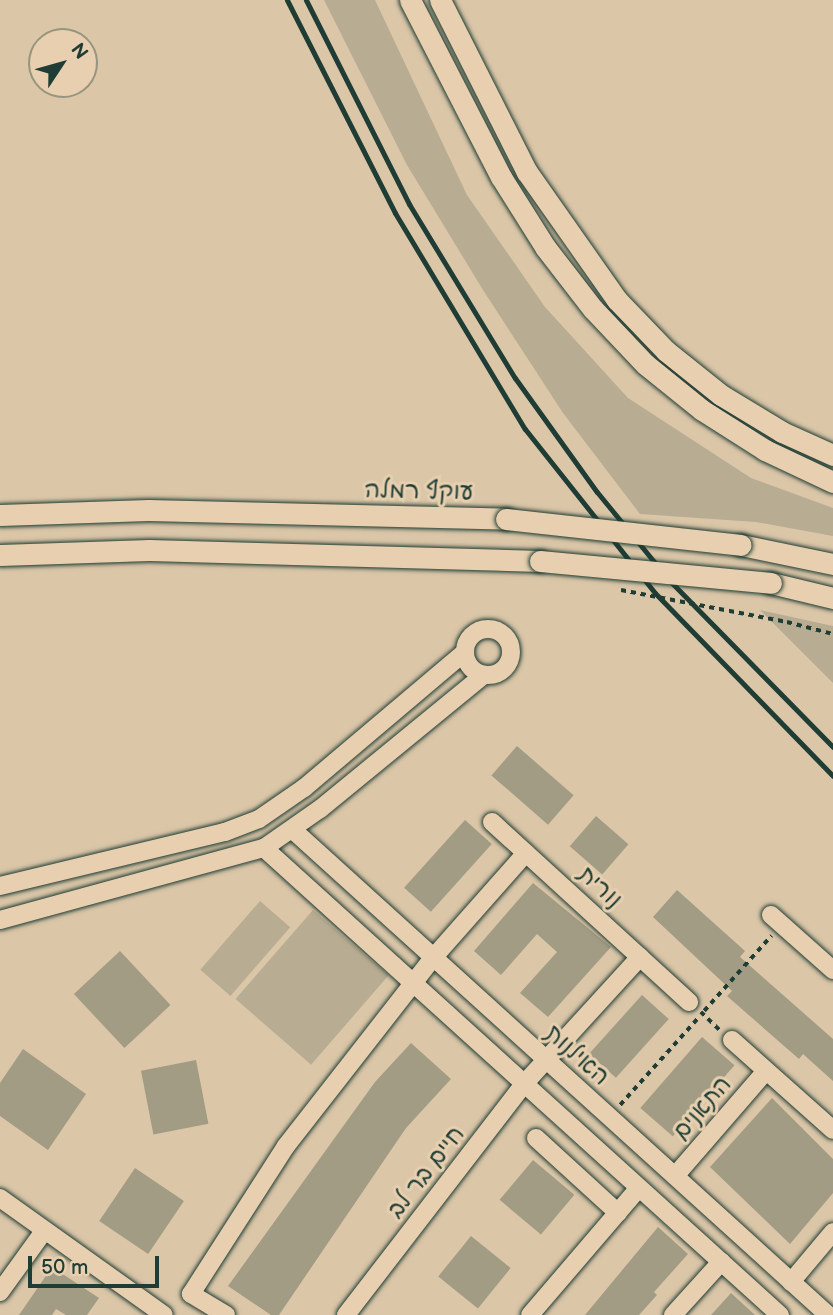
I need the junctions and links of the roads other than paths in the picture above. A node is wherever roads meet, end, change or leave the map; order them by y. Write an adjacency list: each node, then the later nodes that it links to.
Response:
1 (410, 0): 4 (main road)
2 (440, 0): 3 (main road)
3 (833, 455)
4 (833, 482)
5 (0, 515): 7 (main road, עוקף רמלה, bridge)
6 (0, 555): 8 (main road, bridge)
7 (833, 564)
8 (833, 598)
9 (465, 652): 10 (street); 10 (street); 15 (street)
10 (484, 675): 12 (street)
11 (492, 822): 14 (street, נורית)
12 (293, 830): 13 (street); 19 (street, האילנות)
13 (264, 848): 17 (street); 21 (street)
14 (526, 853): 18 (street, נורית); 19 (street)
15 (0, 886)
16 (776, 919): 20 (street)
17 (0, 920)
18 (640, 957): 22 (street, נורית); 24 (street)
19 (433, 958): 21 (street); 24 (street, האילנות)
20 (833, 970)
21 (413, 984): 26 (street); 39 (street)
22 (696, 1008)
23 (732, 1040): 25 (street, התאנים)
24 (546, 1060): 26 (street, חיים בר לב); 29 (street, האילנות)
25 (766, 1071): 27 (street, התאנים); 29 (street, התאנים)
26 (524, 1084): 30 (street); 40 (street, חיים בר לב)
27 (833, 1130)
28 (536, 1138): 32 (street)
29 (675, 1176): 36 (street, האילנות)
30 (639, 1188): 32 (street); 35 (street)
31 (0, 1198): 33 (street)
32 (618, 1213): 41 (street)
33 (44, 1231): 37 (street); 38 (street)
34 (833, 1233): 36 (street)
35 (720, 1262): 42 (street); 43 (street)
36 (791, 1282): 44 (street, האילנות)
37 (0, 1292)
38 (164, 1315)
39 (226, 1315)
40 (346, 1315)
41 (530, 1315)
42 (673, 1315)
43 (780, 1315)
44 (828, 1315)

